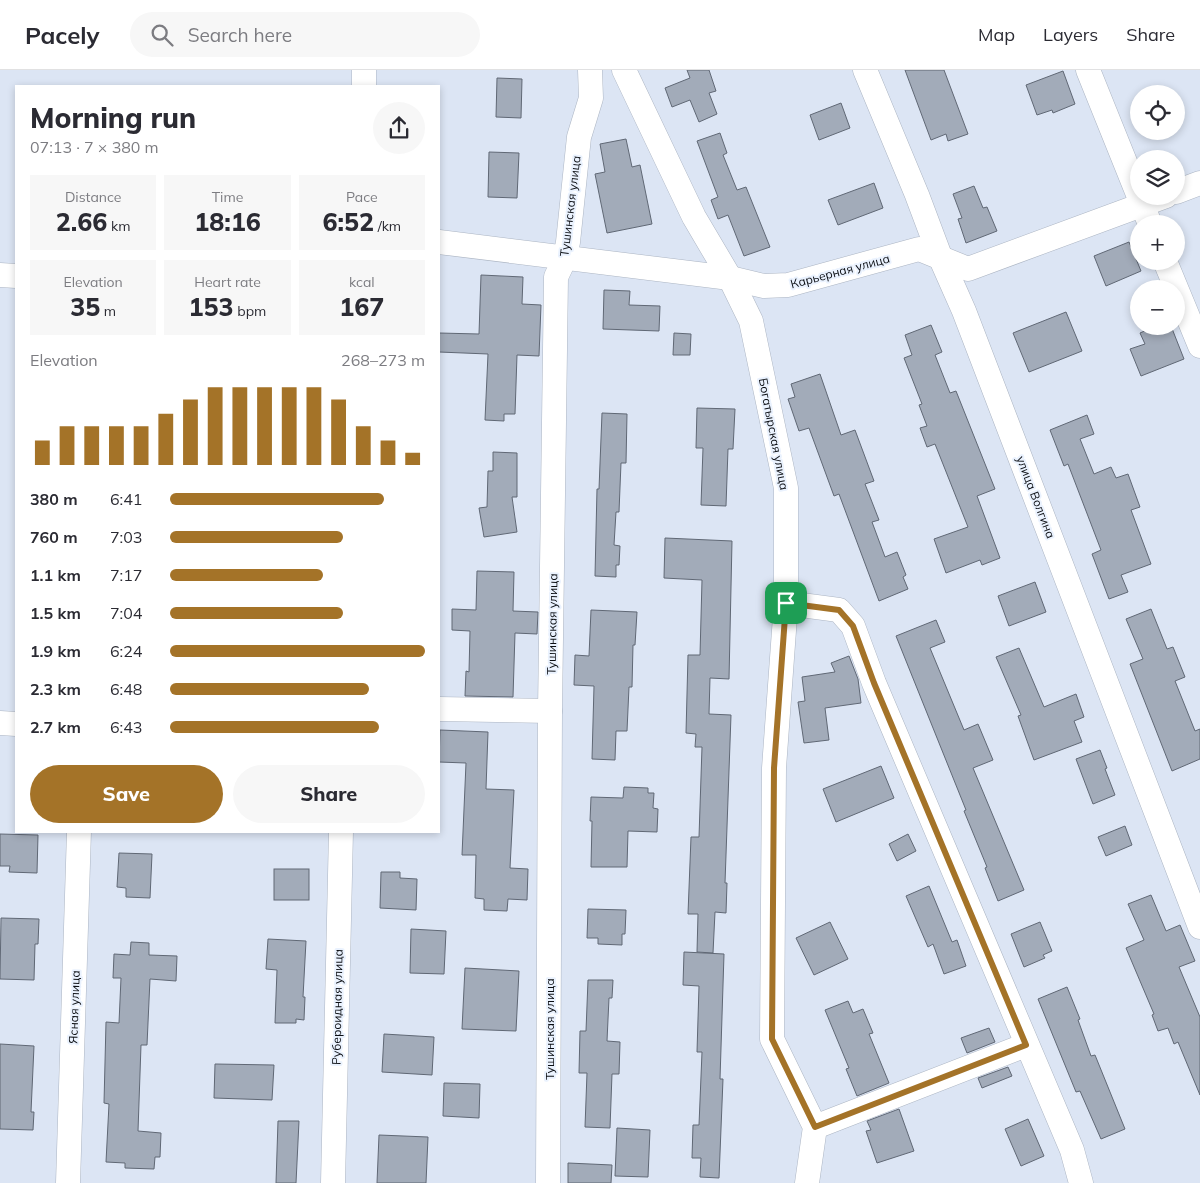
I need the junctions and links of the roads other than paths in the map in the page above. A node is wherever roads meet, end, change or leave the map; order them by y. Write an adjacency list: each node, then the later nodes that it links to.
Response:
1 (364, 70): 6 (street)
2 (590, 70): 13 (street, Тушинская улица)
3 (624, 70): 18 (street, Богатырская улица)
4 (865, 70): 14 (street, улица Волгина)
5 (1088, 70): 10 (street)
6 (364, 85)
7 (1200, 183): 8 (street)
8 (1185, 189)
9 (1157, 205): 10 (street, Карьерная улица)
10 (1146, 215)
11 (1130, 220): 14 (street, Карьерная улица)
12 (440, 242): 13 (street, Карьерная улица)
13 (565, 258): 18 (street, Карьерная улица); 22 (street, Тушинская улица)
14 (941, 259): 18 (street, Карьерная улица); 27 (street, улица Волгина)
15 (1169, 270): 19 (street)
16 (0, 275): 17 (street)
17 (15, 276)
18 (730, 278): 20 (street, Богатырская улица)
19 (1200, 346)
20 (786, 603): 28 (street); 29 (street, Богатырская улица)
21 (440, 709): 22 (street)
22 (550, 711): 32 (street, Тушинская улица)
23 (0, 723): 24 (street)
24 (15, 724)
25 (80, 833): 30 (street, Ясная улица)
26 (341, 833): 31 (street, Рубероидная улица)
27 (1200, 927)
28 (1026, 1045): 29 (street); 34 (street)
29 (815, 1127): 33 (street)
30 (68, 1183)
31 (333, 1183)
32 (548, 1183)
33 (807, 1183)
34 (1082, 1183)

